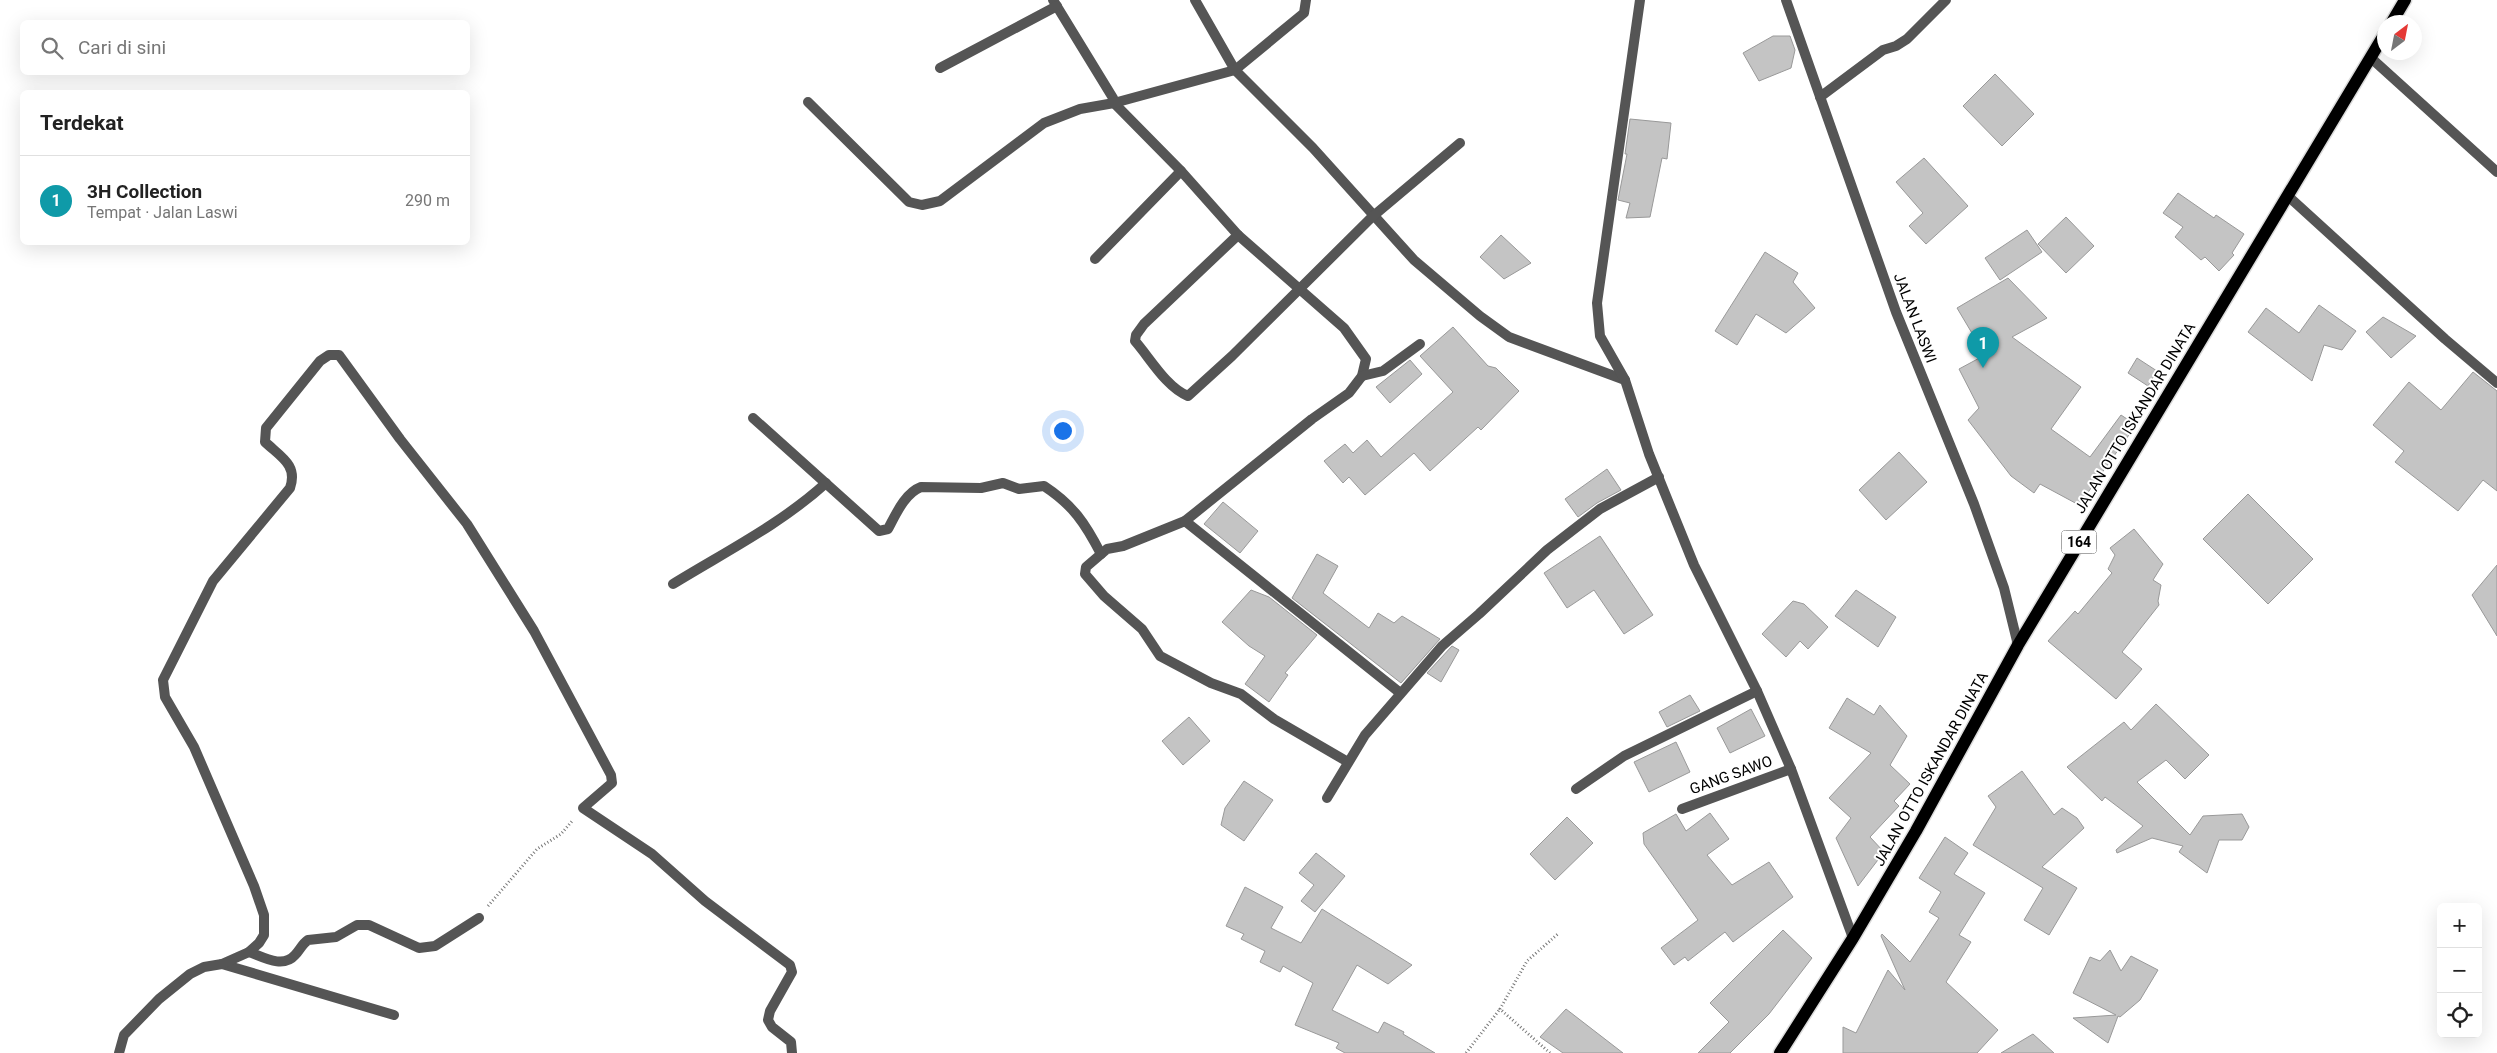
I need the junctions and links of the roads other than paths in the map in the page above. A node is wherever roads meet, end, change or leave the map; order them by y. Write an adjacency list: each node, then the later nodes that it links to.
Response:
1 (1195, 0): 12 (street)
2 (1306, 0): 12 (street)
3 (1640, 0): 26 (street)
4 (1786, 0): 13 (street, JALAN LASWI)
5 (1946, 0): 13 (street)
6 (2406, 0): 8 (main road)
7 (1055, 3): 11 (street); 15 (street)
8 (2396, 15)
9 (2377, 47): 10 (main road, JALAN OTTO ISKANDAR DINATA / 164)
10 (2371, 58): 18 (street); 19 (main road, JALAN OTTO ISKANDAR DINATA / 164)
11 (940, 68)
12 (1235, 70): 15 (street); 20 (street)
13 (1820, 97): 34 (street, JALAN LASWI)
14 (808, 102): 15 (street)
15 (1114, 103): 17 (street)
16 (1460, 143): 20 (street)
17 (1181, 171): 21 (street); 22 (street)
18 (2497, 172)
19 (2289, 197): 27 (street); 34 (main road, JALAN OTTO ISKANDAR DINATA / 164)
20 (1372, 217): 23 (street); 26 (street)
21 (1238, 234): 23 (street); 23 (street)
22 (1094, 259)
23 (1298, 289): 25 (street)
24 (1420, 344): 25 (street)
25 (1362, 376): 31 (street)
26 (1625, 380): 29 (street)
27 (2497, 383)
28 (754, 418): 30 (street)
29 (1659, 477): 35 (street); 36 (street)
30 (826, 483): 32 (street); 33 (street)
31 (1185, 521): 32 (street); 36 (street)
32 (1104, 551): 37 (street)
33 (673, 584)
34 (2018, 645): 43 (main road, JALAN OTTO ISKANDAR DINATA / 164)
35 (1757, 690): 38 (street); 39 (street)
36 (1399, 692): 37 (street)
37 (1348, 762): 40 (street)
38 (1791, 769): 41 (street, GANG SAWO); 43 (street)
39 (1576, 789)
40 (1327, 798)
41 (1682, 809)
42 (479, 918): 44 (street)
43 (1853, 938): 49 (main road, JALAN OTTO ISKANDAR DINATA / 164)
44 (249, 952): 45 (street); 48 (street)
45 (222, 964): 46 (street); 47 (street)
46 (394, 1015)
47 (119, 1053)
48 (792, 1053)
49 (1780, 1053)

